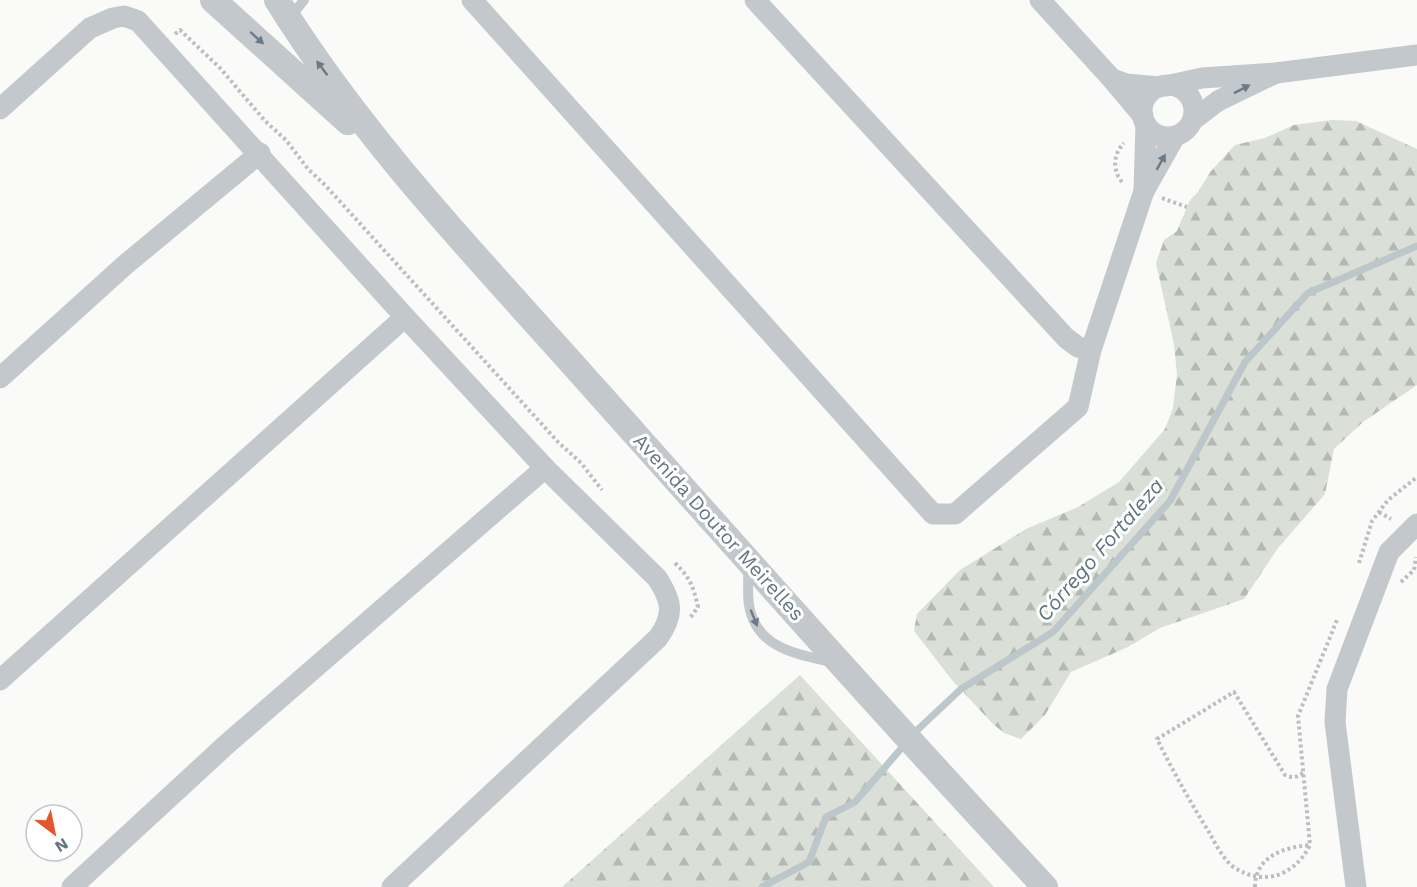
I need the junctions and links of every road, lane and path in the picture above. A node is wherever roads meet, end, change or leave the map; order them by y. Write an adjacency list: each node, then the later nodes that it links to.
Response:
1 (213, 0): 17 (street, Avenida Doutor Meirelles, one-way to 17)
2 (471, 0): 20 (street)
3 (755, 0): 20 (street)
4 (1040, 0): 9 (street)
5 (290, 6): 17 (street, Avenida Doutor Meirelles, one-way to 5)
6 (162, 46): 11 (street); 16 (street); 23 (path)
7 (1417, 55): 8 (street)
8 (1276, 73): 10 (street); 13 (street, one-way to 8)
9 (1112, 79): 10 (street); 12 (street)
10 (1163, 86): 12 (street); 13 (street)
11 (0, 109)
12 (1144, 120): 14 (street); 18 (street)
13 (1193, 120): 14 (street)
14 (1175, 136): 18 (street, one-way to 14)
15 (1127, 139): 18 (path)
16 (260, 153): 19 (street); 21 (street)
17 (395, 165): 25 (street, Avenida Doutor Meirelles)
18 (1144, 191): 20 (street)
19 (405, 317): 22 (street); 29 (street)
20 (1091, 350)
21 (0, 378)
22 (545, 468): 27 (street); 32 (street)
23 (608, 497)
24 (1417, 524): 36 (street)
25 (748, 561): 28 (street, Avenida Doutor Meirelles); 28 (lane, one-way to 28)
26 (674, 562): 27 (path)
27 (669, 618): 33 (street)
28 (841, 664): 34 (street, Avenida Doutor Meirelles)
29 (0, 680)
30 (1310, 845): 31 (path); 31 (path); 31 (path)
31 (1256, 880): 35 (path)
32 (72, 887)
33 (392, 887)
34 (1046, 887)
35 (1255, 887)
36 (1356, 887)

